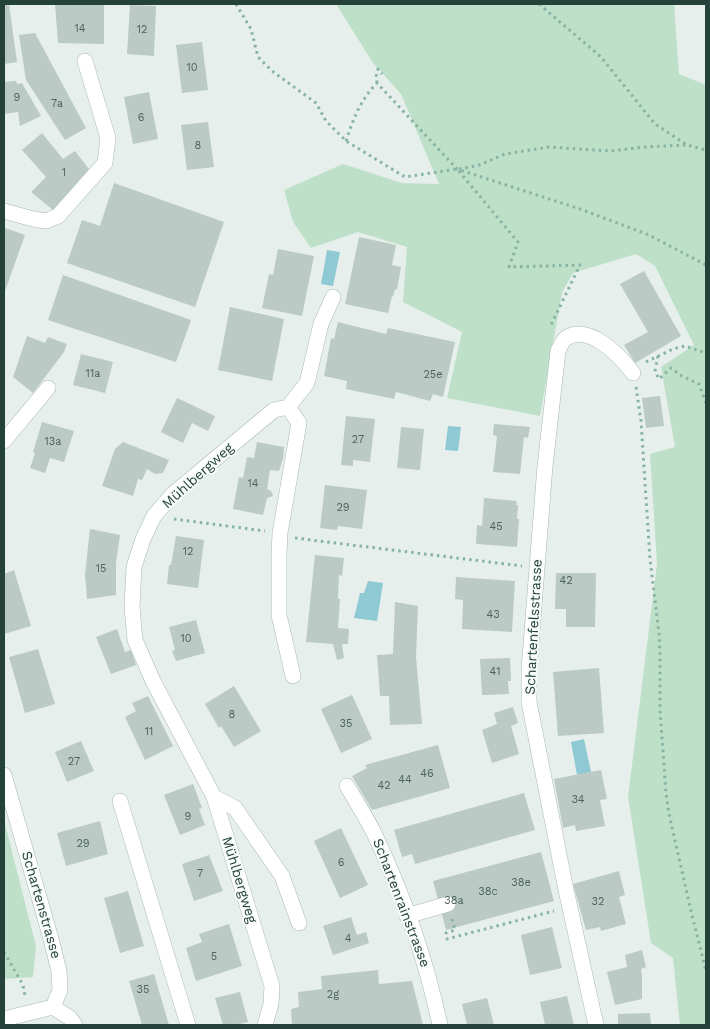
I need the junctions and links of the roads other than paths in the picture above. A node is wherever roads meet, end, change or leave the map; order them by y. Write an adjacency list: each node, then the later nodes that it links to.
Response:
1 (85, 61): 2 (street)
2 (4, 211)
3 (333, 297): 6 (street)
4 (633, 373): 23 (street, Schartenfelsstrasse)
5 (48, 388): 7 (street)
6 (288, 407): 8 (street); 12 (street, Mühlbergweg)
7 (4, 441)
8 (293, 676)
9 (4, 775): 11 (street, Schartenstrasse)
10 (347, 786): 15 (street, Schartenrainstrasse)
11 (6, 792): 17 (street, Schartenstrasse)
12 (214, 797): 16 (street); 21 (street, Mühlbergweg)
13 (120, 801): 20 (street)
14 (448, 904): 15 (street)
15 (407, 916): 22 (street, Schartenrainstrasse)
16 (299, 923)
17 (53, 1007): 18 (street); 19 (street)
18 (4, 1019)
19 (75, 1025)
20 (188, 1025)
21 (265, 1025)
22 (440, 1025)
23 (596, 1025)

